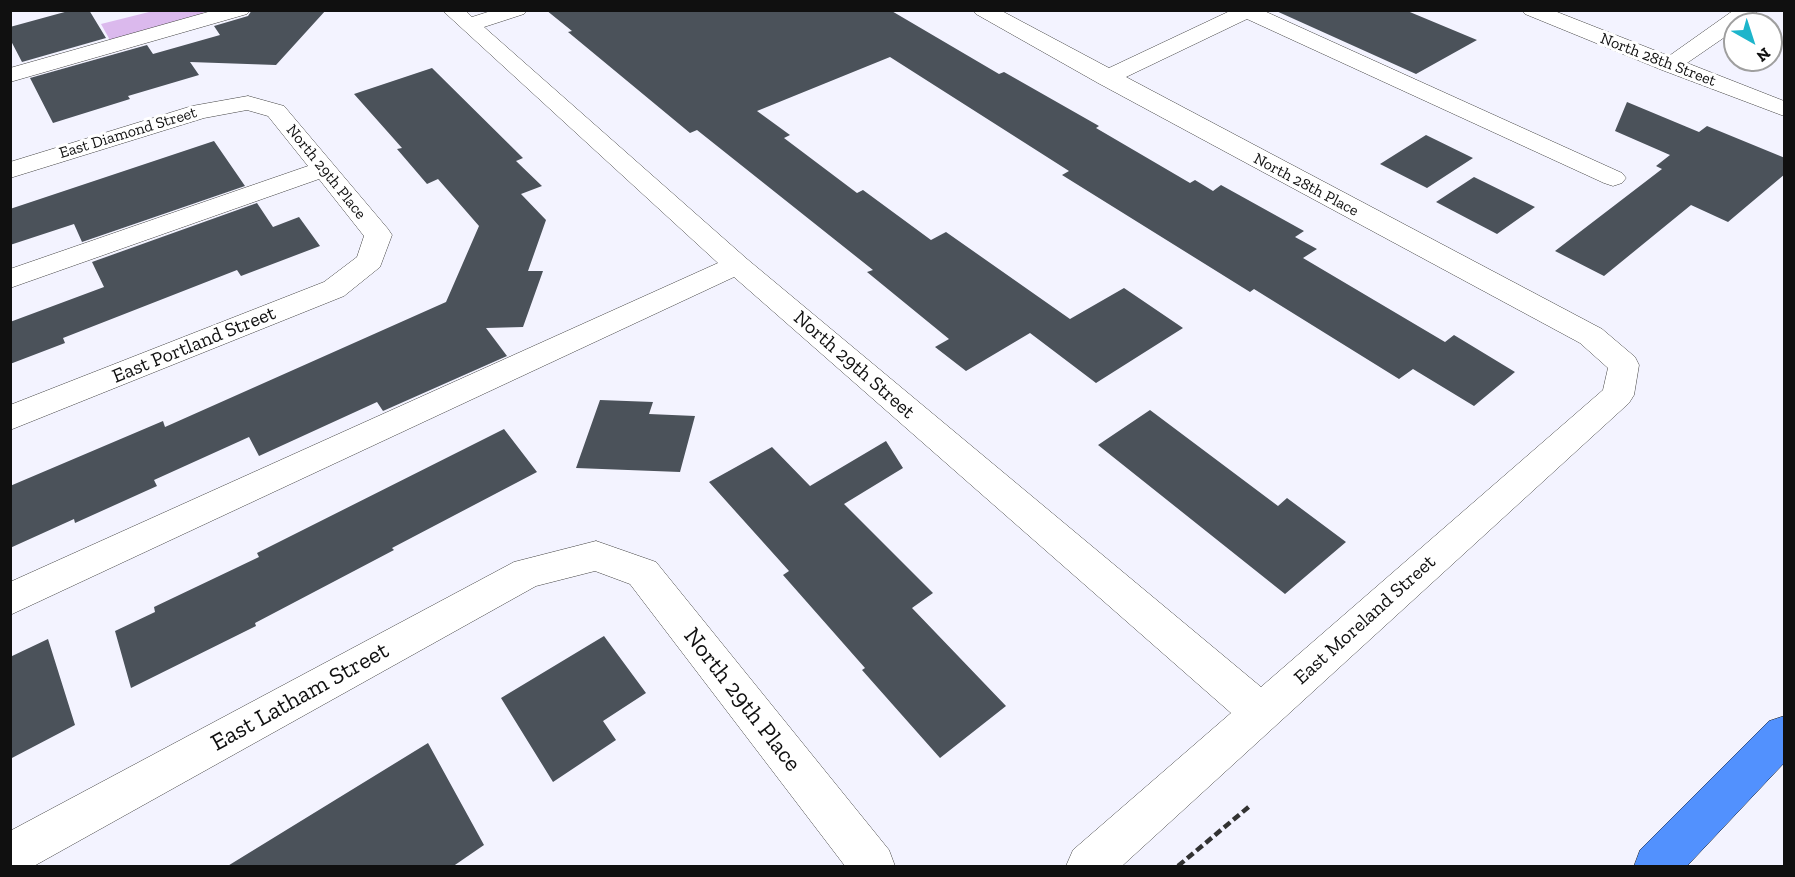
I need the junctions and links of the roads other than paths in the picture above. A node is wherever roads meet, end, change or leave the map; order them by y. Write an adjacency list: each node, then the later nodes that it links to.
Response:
1 (240, 10): 9 (street)
2 (517, 10): 7 (street)
3 (983, 10): 10 (street, North 28th Place)
4 (1532, 10): 8 (street, North 28th Street)
5 (1749, 10): 8 (street)
6 (1249, 11): 10 (street); 15 (street)
7 (461, 18): 17 (street, North 29th Street)
8 (1670, 65): 12 (street, North 28th Street)
9 (10, 75)
10 (1106, 78): 19 (street, North 28th Place)
11 (248, 103): 13 (street, North 29th Place); 14 (street, East Diamond Street)
12 (1785, 109)
13 (324, 169): 16 (street, North 29th Place); 18 (street)
14 (10, 170)
15 (1613, 178)
16 (370, 261): 20 (street, East Portland Street)
17 (737, 265): 22 (street); 23 (street, North 29th Street)
18 (10, 279)
19 (1624, 365): 23 (street, East Moreland Street)
20 (10, 418)
21 (596, 556): 25 (street, East Latham Street); 26 (street, North 29th Place)
22 (10, 599)
23 (1261, 713): 27 (street, East Moreland Street)
24 (1785, 735): 28 (highway)
25 (10, 855)
26 (873, 867)
27 (1089, 867)
28 (1656, 867)

